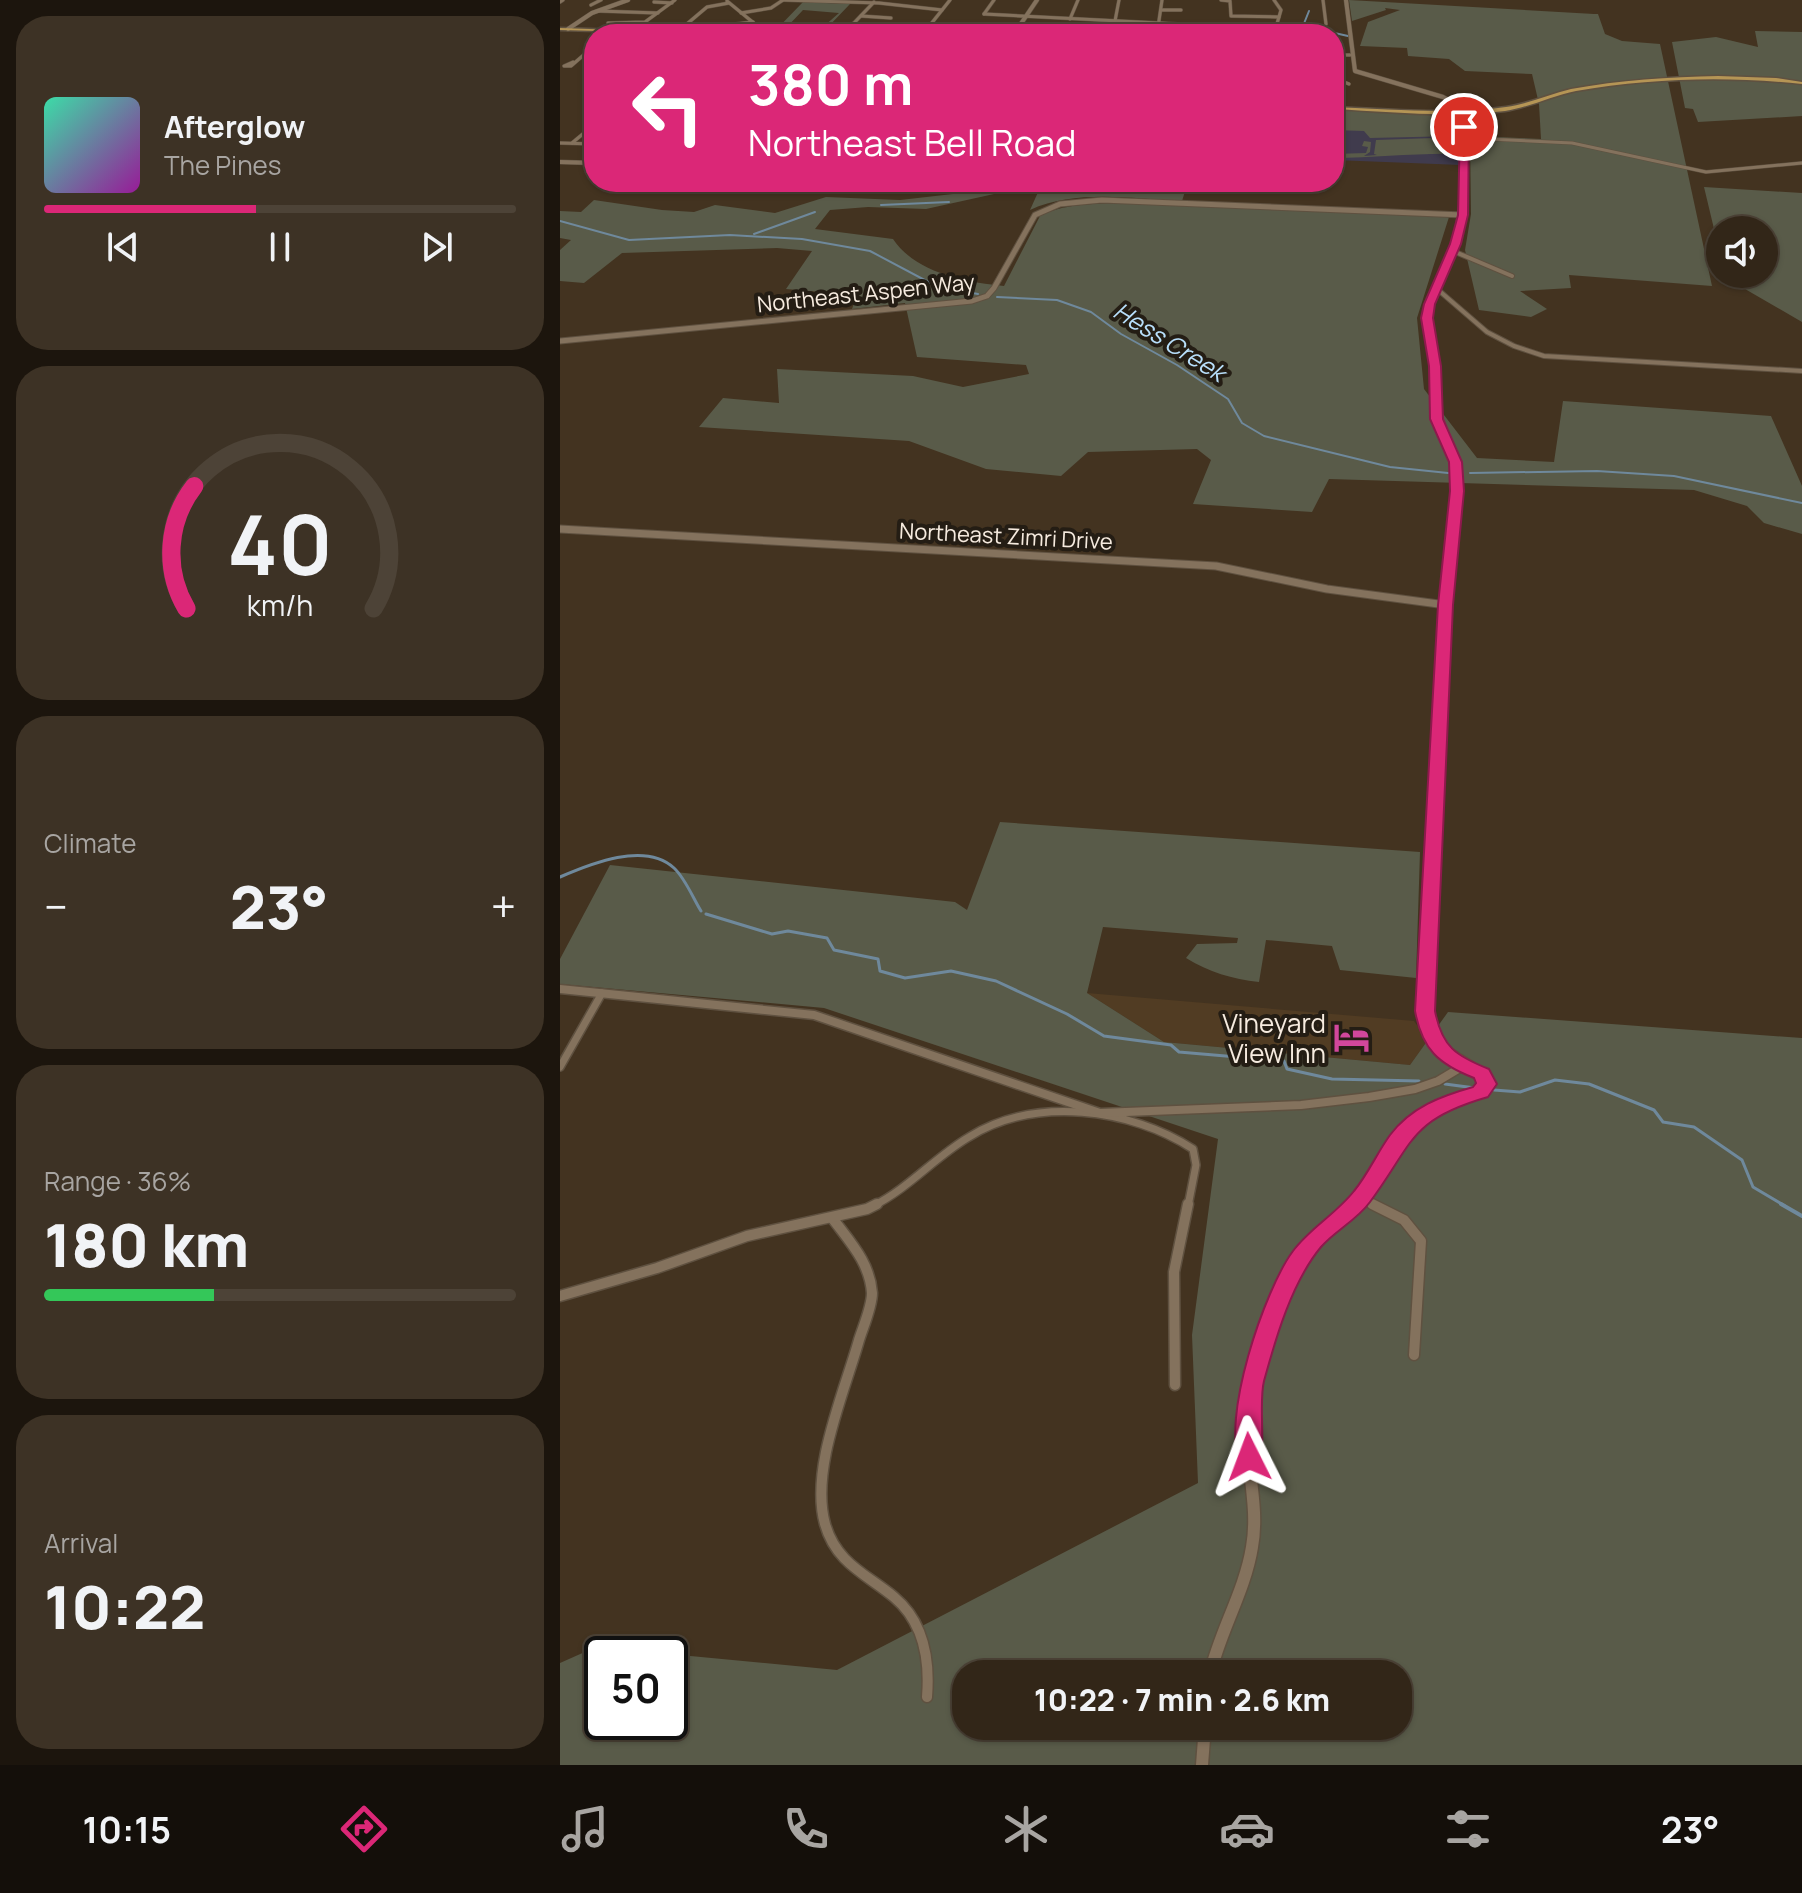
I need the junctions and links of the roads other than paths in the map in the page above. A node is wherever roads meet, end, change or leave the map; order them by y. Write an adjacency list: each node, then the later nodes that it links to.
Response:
1 (601, 0): 21 (street)
2 (628, 0): 26 (street)
3 (782, 0): 16 (street); 28 (street)
4 (950, 0): 23 (street)
5 (994, 0): 29 (street)
6 (1037, 0): 29 (street)
7 (1078, 0): 33 (street)
8 (1119, 0): 34 (street)
9 (1162, 0): 24 (street)
10 (1221, 0): 11 (street)
11 (1229, 0): 31 (street)
12 (1274, 0): 31 (street)
13 (1323, 0): 45 (street)
14 (1346, 0): 57 (main road)
15 (673, 1): 17 (street); 27 (street)
16 (828, 1): 19 (street)
17 (654, 2)
18 (728, 2): 28 (street); 38 (street)
19 (874, 2): 22 (street); 30 (street)
20 (902, 2): 22 (street)
21 (591, 5)
22 (894, 5): 23 (street)
23 (942, 10): 41 (street)
24 (1161, 10): 25 (street); 36 (street)
25 (1181, 10)
26 (598, 11): 27 (street); 46 (street)
27 (658, 13): 37 (street)
28 (741, 13): 35 (street)
29 (1027, 15): 33 (street); 42 (street)
30 (861, 16): 32 (street); 40 (street)
31 (1279, 17): 44 (street)
32 (891, 18)
33 (1070, 19): 34 (street)
34 (1115, 21): 36 (street)
35 (753, 22): 39 (street)
36 (1159, 22): 43 (street)
37 (608, 23)
38 (686, 24)
39 (736, 24)
40 (853, 24)
41 (931, 24)
42 (1021, 24)
43 (1183, 24)
44 (1277, 24)
45 (1326, 24)
46 (568, 29): 47 (main road); 48 (main road)
47 (584, 30)
48 (560, 32)
49 (584, 54): 52 (street)
50 (1344, 55): 51 (street)
51 (1350, 55)
52 (573, 62)
53 (1344, 82): 55 (street)
54 (1802, 83): 57 (main road)
55 (1349, 84)
56 (1344, 108): 57 (main road)
57 (1464, 113): 59 (main road)
58 (584, 133): 61 (street)
59 (1464, 138): 65 (street); 66 (main road)
60 (560, 143): 61 (street)
61 (572, 143): 62 (street)
62 (584, 144)
63 (560, 162): 64 (street)
64 (584, 163)
65 (1802, 163)
66 (1463, 215): 67 (main road); 70 (street, Northeast Aspen Way)
67 (1453, 251): 68 (street); 69 (main road)
68 (1512, 276)
69 (1436, 288): 71 (street); 73 (main road)
70 (560, 341)
71 (1802, 371)
72 (560, 529): 73 (street, Northeast Zimri Drive)
73 (1446, 605): 76 (main road)
74 (560, 989): 75 (street)
75 (602, 993): 77 (street); 78 (street)
76 (1463, 1066): 78 (street); 79 (main road)
77 (560, 1067)
78 (1100, 1113): 80 (street); 83 (street)
79 (1361, 1199): 82 (street); 84 (main road)
80 (833, 1219): 81 (street); 85 (street)
81 (560, 1296)
82 (1414, 1355)
83 (1175, 1385)
84 (1213, 1660)
85 (927, 1697)
86 (1204, 1740): 87 (main road)
87 (1202, 1765)

